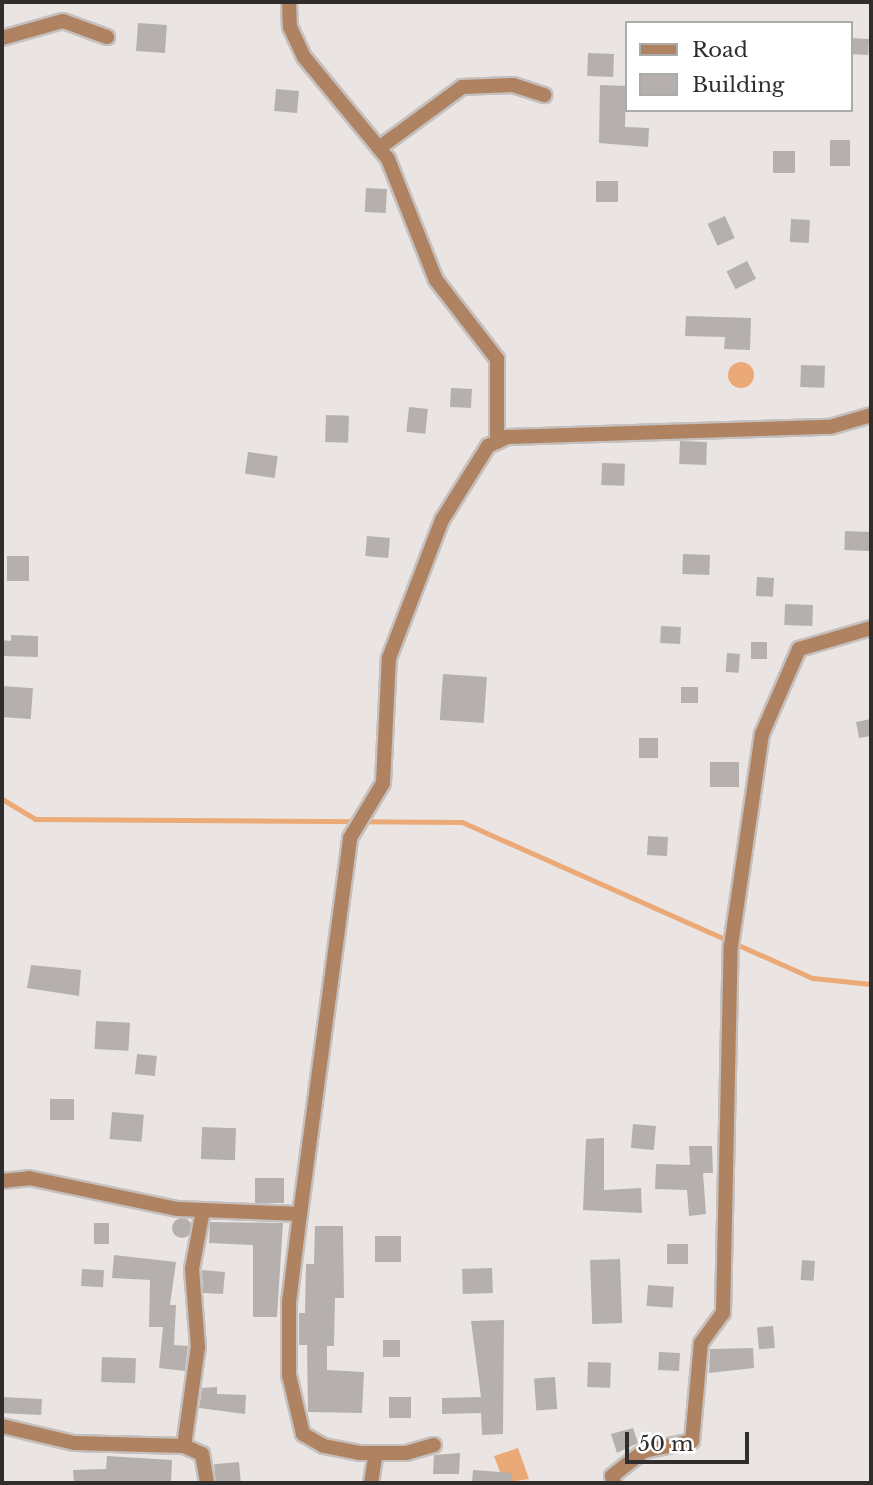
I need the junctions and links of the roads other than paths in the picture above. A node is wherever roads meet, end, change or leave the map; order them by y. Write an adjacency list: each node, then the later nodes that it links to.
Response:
1 (289, 2): 5 (street)
2 (107, 37): 3 (street)
3 (2, 38)
4 (544, 95): 5 (street)
5 (379, 148): 7 (street)
6 (871, 415): 7 (street)
7 (497, 442): 11 (street)
8 (871, 628): 18 (street)
9 (2, 1181): 10 (street)
10 (203, 1210): 11 (street); 14 (street)
11 (300, 1214): 15 (street)
12 (2, 1426): 14 (street)
13 (434, 1445): 15 (street)
14 (184, 1446): 16 (street)
15 (376, 1453): 17 (street)
16 (207, 1483)
17 (371, 1483)
18 (614, 1483)

